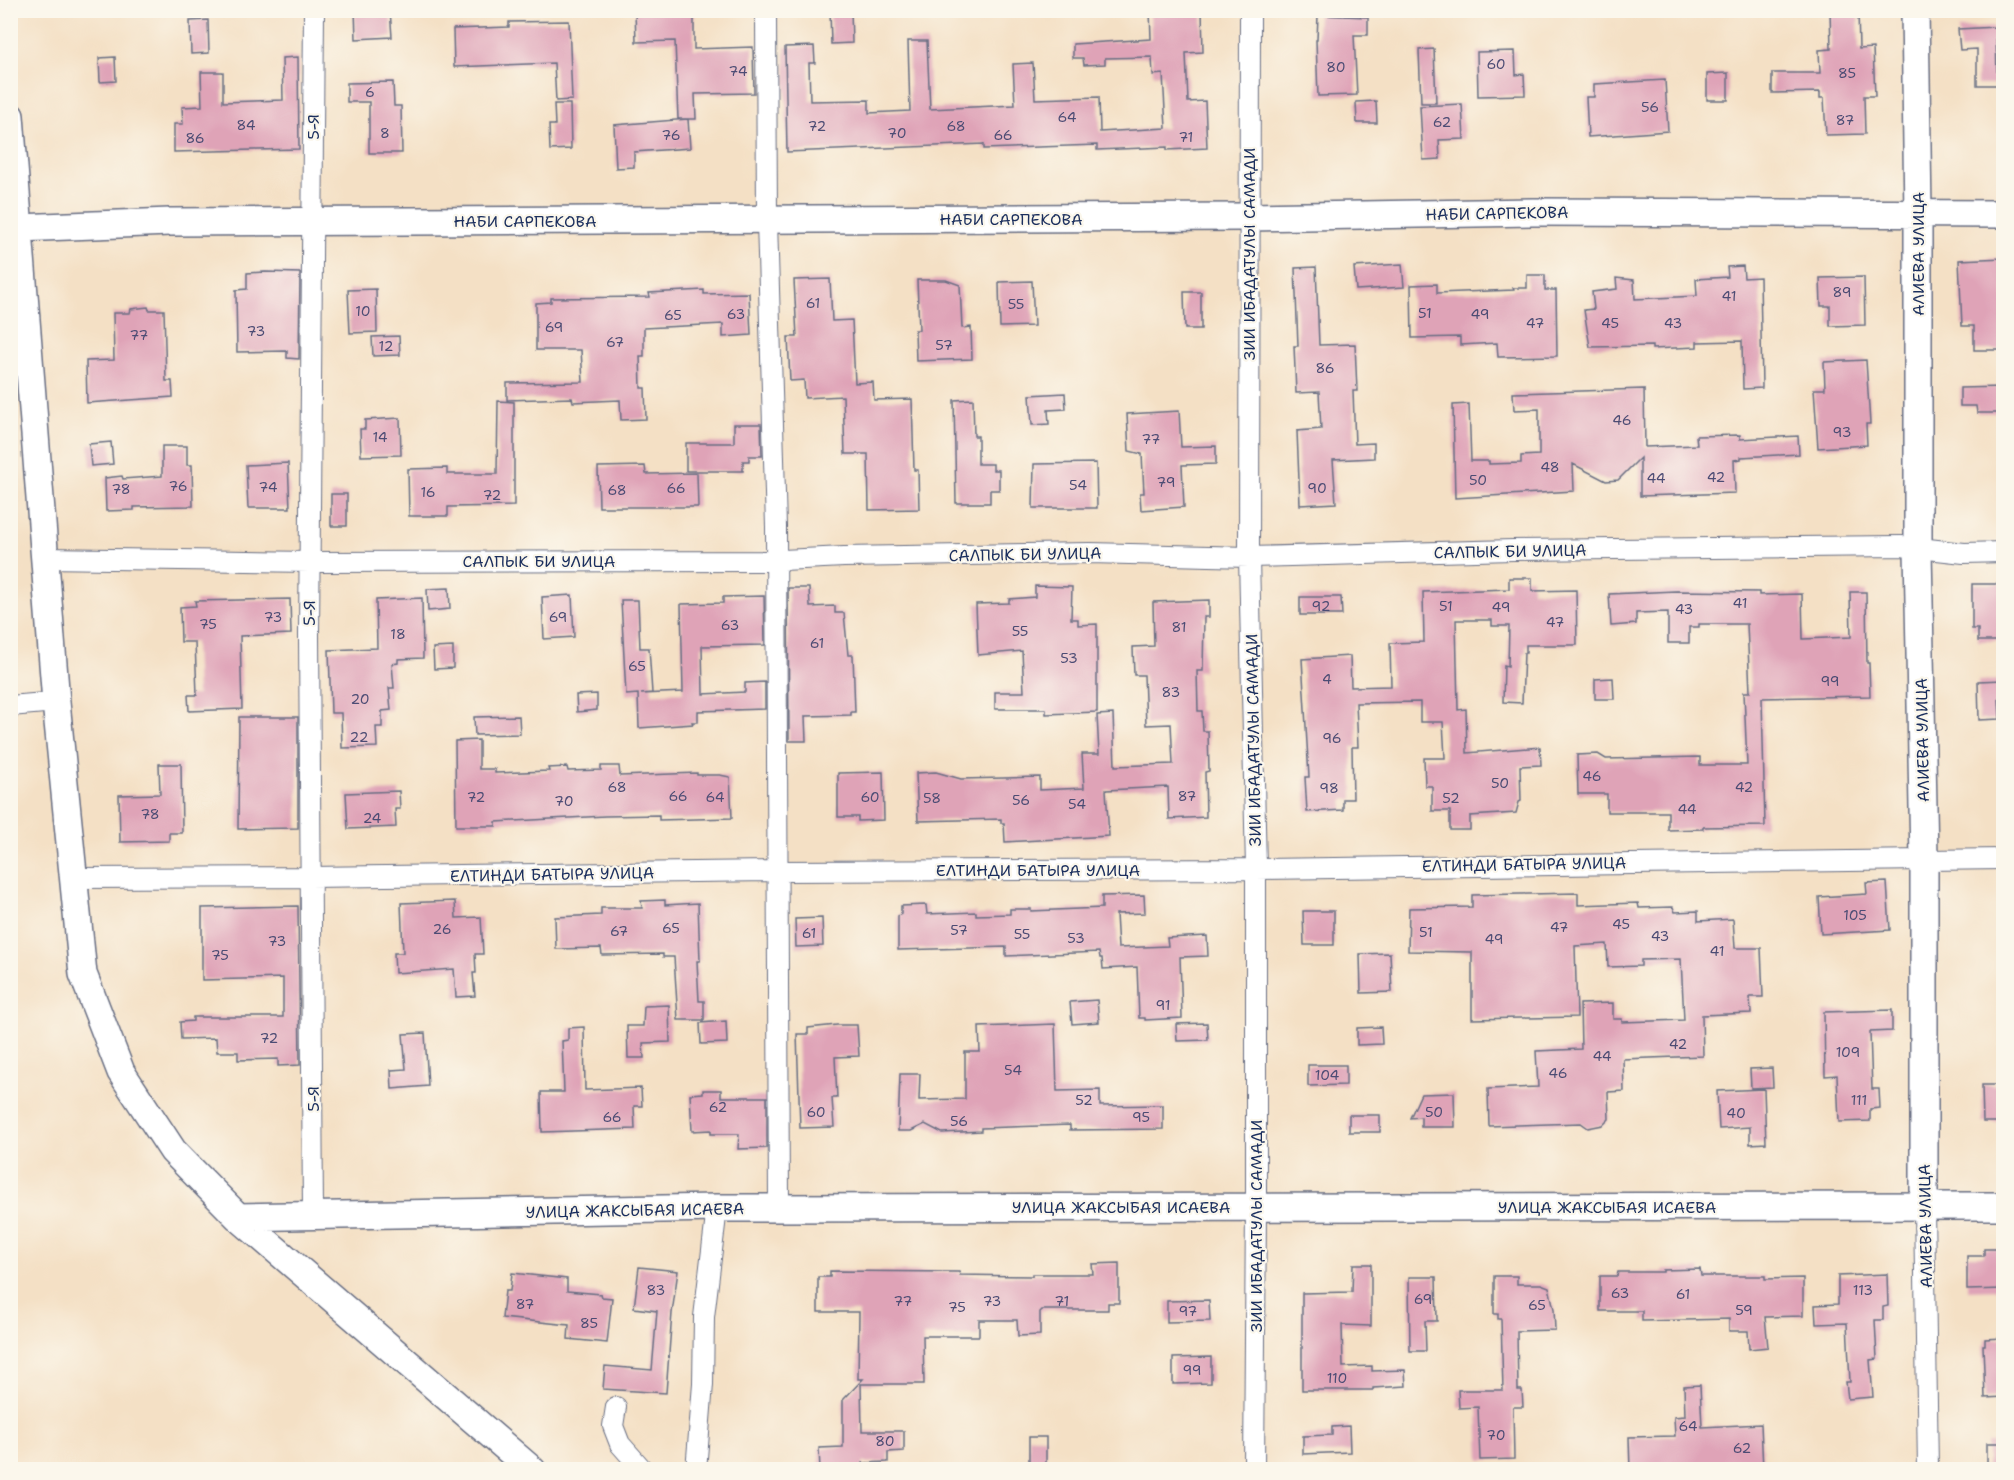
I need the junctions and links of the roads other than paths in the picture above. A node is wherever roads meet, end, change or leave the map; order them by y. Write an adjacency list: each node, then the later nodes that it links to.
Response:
1 (314, 10): 10 (street, 5-Я)
2 (766, 10): 9 (street)
3 (1250, 10): 8 (street, ЗИИ ИБАДАТУЛЫ САМАДИ)
4 (1915, 10): 6 (street, АЛИЕВА УЛИЦА)
5 (10, 116): 11 (street)
6 (1918, 214): 7 (street, НАБИ САРПЕКОВА); 8 (street, НАБИ САРПЕКОВА); 12 (street, АЛИЕВА УЛИЦА)
7 (2004, 214)
8 (1249, 217): 9 (street, НАБИ САРПЕКОВА); 14 (street, ЗИИ ИБАДАТУЛЫ САМАДИ)
9 (767, 221): 10 (street, НАБИ САРПЕКОВА); 16 (street)
10 (312, 223): 11 (street, НАБИ САРПЕКОВА); 17 (street, 5-Я)
11 (18, 228): 15 (street)
12 (1918, 550): 13 (street, САЛПЫК БИ УЛИЦА); 14 (street, САЛПЫК БИ УЛИЦА); 20 (street, АЛИЕВА УЛИЦА)
13 (2004, 552)
14 (1249, 557): 16 (street, САЛПЫК БИ УЛИЦА); 22 (street, ЗИИ ИБАДАТУЛЫ САМАДИ)
15 (45, 558): 17 (street, САЛПЫК БИ УЛИЦА); 18 (street)
16 (777, 561): 17 (street, САЛПЫК БИ УЛИЦА); 23 (street)
17 (309, 562): 24 (street, 5-Я)
18 (56, 702): 19 (street); 25 (street)
19 (10, 706)
20 (1924, 859): 21 (street, ЕЛТИНДИ БАТЫРА УЛИЦА); 22 (street, ЕЛТИНДИ БАТЫРА УЛИЦА); 28 (street, АЛИЕВА УЛИЦА)
21 (2004, 859)
22 (1256, 869): 23 (street, ЕЛТИНДИ БАТЫРА УЛИЦА); 27 (street, ЗИИ ИБАДАТУЛЫ САМАДИ)
23 (776, 871): 24 (street, ЕЛТИНДИ БАТЫРА УЛИЦА); 30 (street)
24 (310, 877): 25 (street, ЕЛТИНДИ БАТЫРА УЛИЦА); 31 (street, 5-Я)
25 (73, 878): 32 (street)
26 (2004, 1206): 28 (street, УЛИЦА ЖАКСЫБАЯ ИСАЕВА)
27 (1256, 1207): 28 (street, УЛИЦА ЖАКСЫБАЯ ИСАЕВА); 30 (street, УЛИЦА ЖАКСЫБАЯ ИСАЕВА); 37 (street, ЗИИ ИБАДАТУЛЫ САМАДИ)
28 (1924, 1207): 38 (street, АЛИЕВА УЛИЦА)
29 (717, 1208): 30 (street, УЛИЦА ЖАКСЫБАЯ ИСАЕВА); 31 (street, УЛИЦА ЖАКСЫБАЯ ИСАЕВА); 36 (street)
30 (779, 1208)
31 (313, 1216): 32 (street, УЛИЦА ЖАКСЫБАЯ ИСАЕВА)
32 (238, 1217): 34 (street)
33 (616, 1407): 35 (street)
34 (532, 1470)
35 (644, 1470)
36 (696, 1470)
37 (1254, 1470)
38 (1928, 1470)

